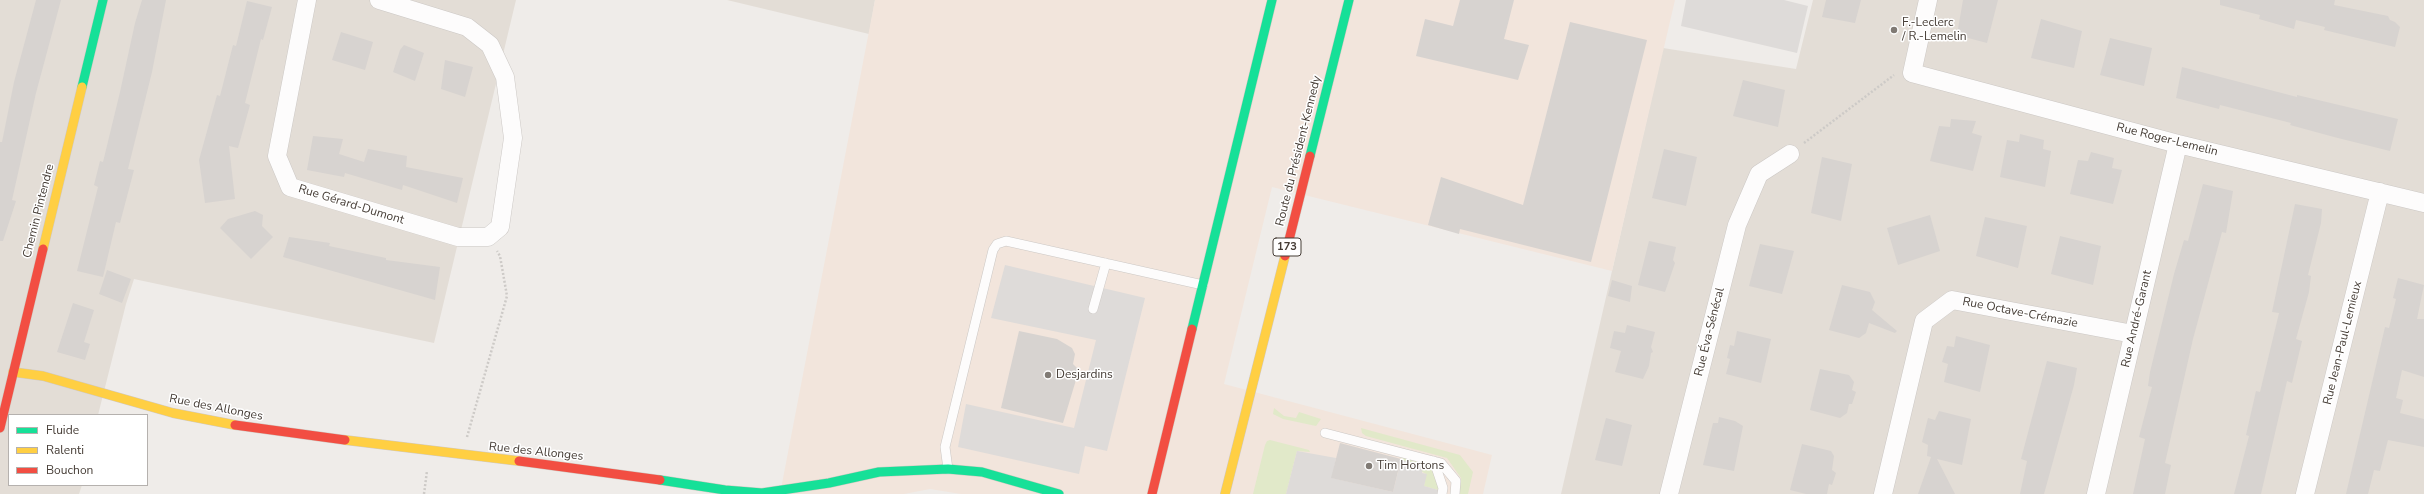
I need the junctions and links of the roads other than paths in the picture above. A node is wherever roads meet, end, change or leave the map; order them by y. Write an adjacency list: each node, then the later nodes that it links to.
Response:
1 (103, 0): 15 (street, Chemin Pintendre)
2 (306, 0): 3 (street, Rue Gérard-Dumont)
3 (379, 0)
4 (1272, 0): 12 (street)
5 (1349, 0): 22 (street, Route du Président-Kennedy / 173)
6 (1928, 0): 7 (street, Rue Roger-Lemelin)
7 (2178, 144): 9 (street, Rue Roger-Lemelin); 14 (street, Rue André-Garant)
8 (1790, 154): 25 (street, Rue Éva-Sénécal)
9 (2380, 192): 10 (street, Rue Roger-Lemelin); 28 (street, Rue Jean-Paul-Lemieux)
10 (2424, 203)
11 (1106, 263): 12 (lane); 13 (lane); 19 (lane)
12 (1203, 285): 21 (street)
13 (1093, 309)
14 (2133, 334): 26 (street, Rue Octave-Crémazie); 27 (street, Rue André-Garant)
15 (12, 372): 16 (street, Chemin Pintendre); 19 (street, Rue des Allonges)
16 (0, 428)
17 (1325, 433): 18 (lane)
18 (1434, 461): 23 (lane); 24 (lane)
19 (948, 469): 20 (street, Rue des Allonges)
20 (1059, 494)
21 (1152, 494)
22 (1225, 494)
23 (1442, 494)
24 (1455, 494)
25 (1669, 494)
26 (1883, 494)
27 (2096, 494)
28 (2305, 494)

